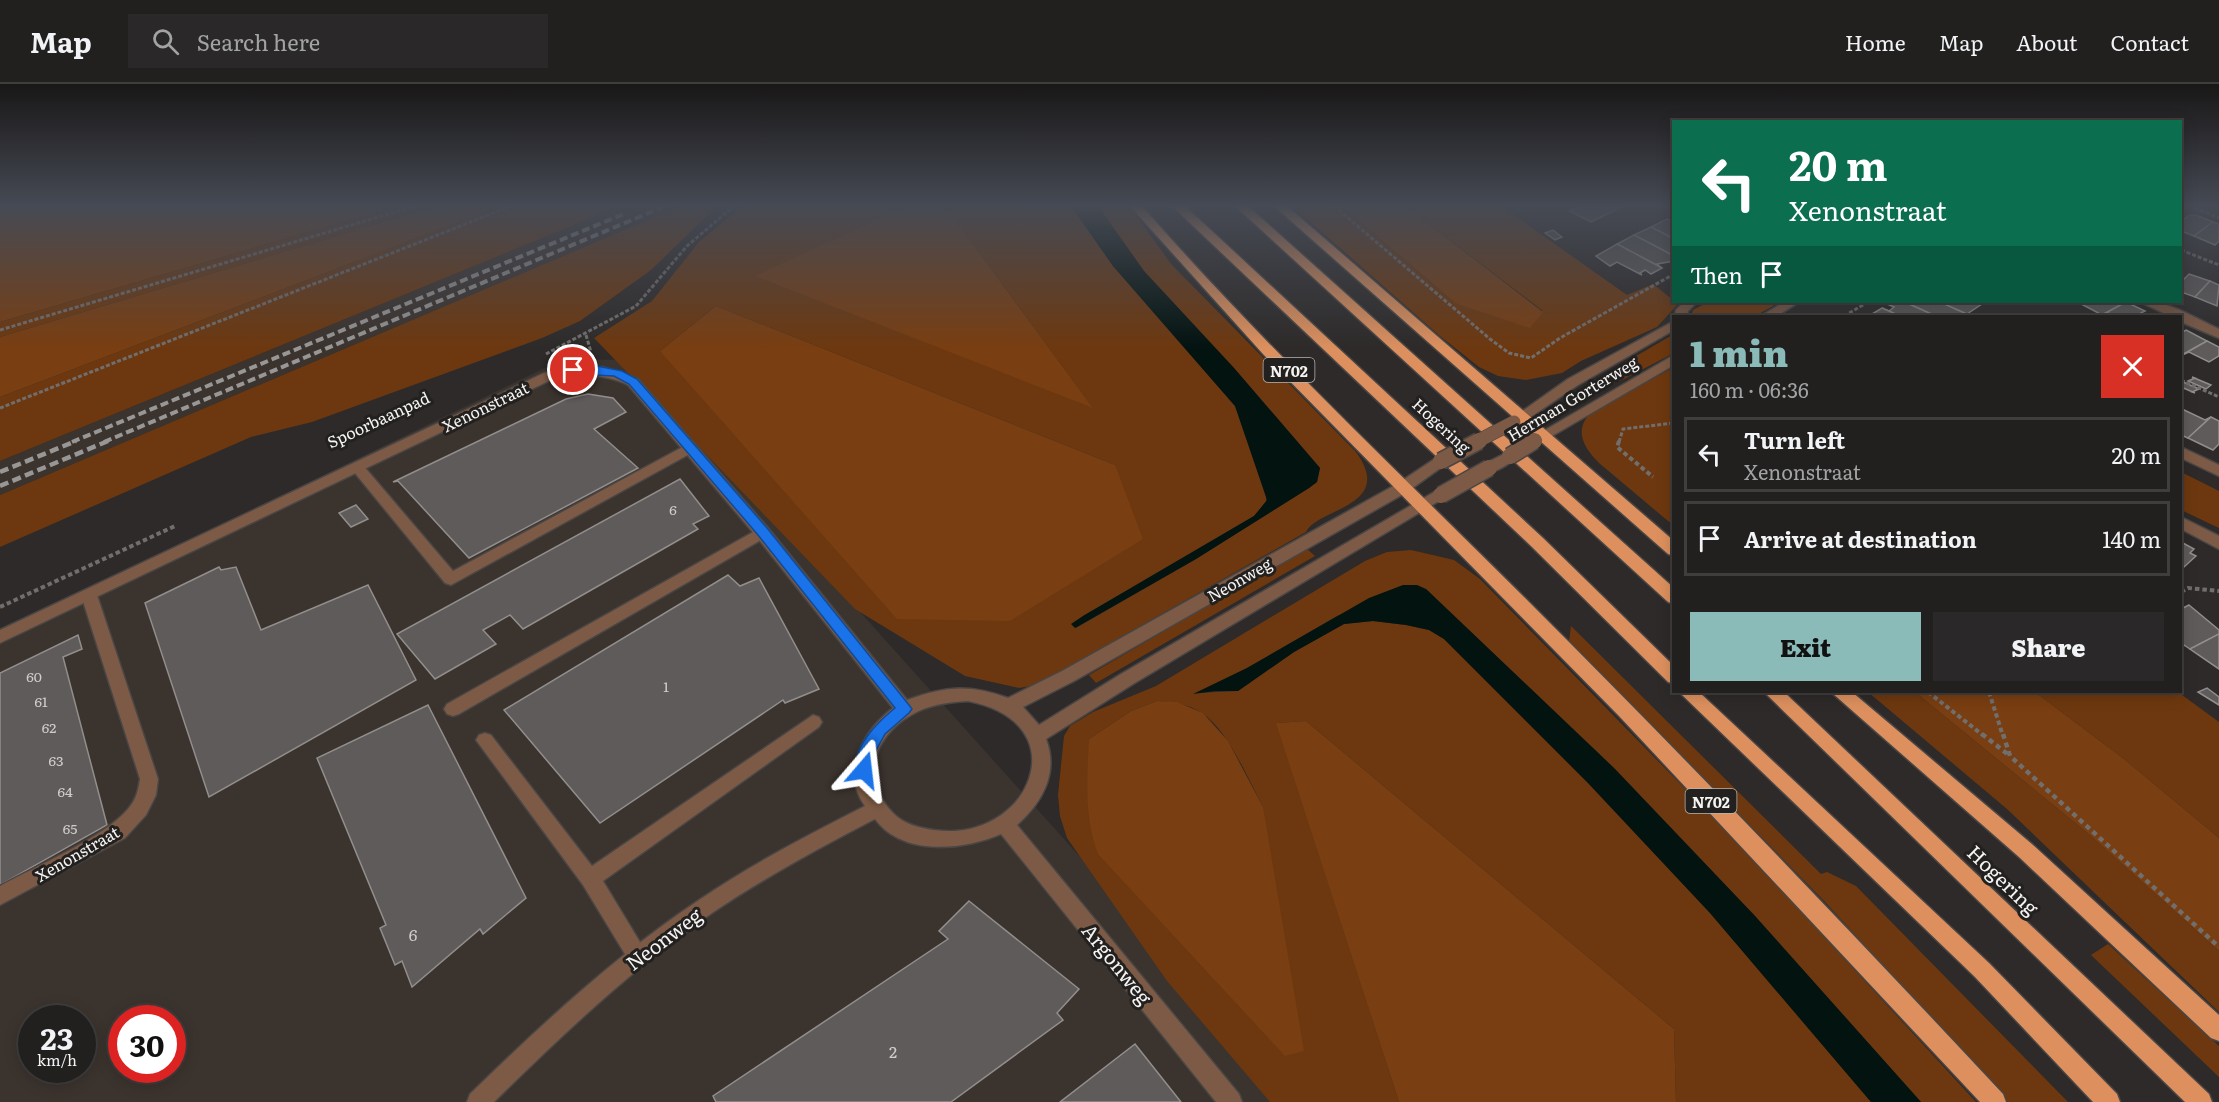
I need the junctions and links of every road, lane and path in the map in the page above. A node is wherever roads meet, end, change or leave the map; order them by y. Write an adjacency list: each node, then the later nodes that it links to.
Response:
1 (256, 254): 22 (path)
2 (391, 254): 28 (path)
3 (681, 254): 24 (path)
4 (1174, 254): 39 (highway, N702)
5 (1229, 254): 52 (highway, Hogering / N702)
6 (1293, 254): 49 (highway, Hogering)
7 (1333, 254): 29 (highway)
8 (1390, 254): 11 (path)
9 (2190, 254): 10 (path)
10 (2219, 265)
11 (1672, 275)
12 (1690, 303): 16 (street)
13 (1791, 303): 17 (street)
14 (1867, 303): 18 (path)
15 (2148, 303): 19 (street)
16 (1680, 315)
17 (1770, 315)
18 (1846, 315)
19 (2175, 315)
20 (2182, 318): 23 (street)
21 (1672, 326): 29 (street, Herman Gorterweg)
22 (0, 330)
23 (2219, 334)
24 (543, 356)
25 (1672, 360): 31 (street, Herman Gorterweg)
26 (2182, 380): 27 (path)
27 (2219, 397)
28 (0, 408)
29 (1517, 419): 31 (highway); 33 (street, Herman Gorterweg, bridge)
30 (1672, 424): 38 (path)
31 (1538, 438): 36 (street, Herman Gorterweg, bridge); 45 (highway)
32 (690, 448): 35 (street, Xenonstraat); 35 (street); 43 (street, Xenonstraat)
33 (1467, 448): 39 (street, Neonweg, bridge)
34 (2182, 452): 37 (street)
35 (357, 467): 48 (street, Xenonstraat)
36 (1490, 468): 40 (street, Neonweg, bridge)
37 (2219, 471)
38 (1653, 477)
39 (1402, 488): 40 (highway, N702); 58 (street, Neonweg)
40 (1422, 507): 62 (street, Neonweg); 74 (highway, N702)
41 (184, 521): 50 (path)
42 (2182, 523): 44 (street)
43 (762, 531): 59 (street); 60 (street, Xenonstraat)
44 (2219, 543)
45 (1672, 548)
46 (2182, 591): 47 (path)
47 (2219, 591)
48 (88, 595): 51 (street, Xenonstraat); 68 (street, Xenonstraat)
49 (1672, 596)
50 (0, 607)
51 (0, 637)
52 (1672, 675)
53 (1689, 693): 75 (highway)
54 (1774, 693): 76 (highway, Hogering)
55 (1841, 693): 71 (highway)
56 (1929, 693): 64 (path)
57 (1989, 693): 64 (path)
58 (1008, 706): 60 (street); 62 (street)
59 (453, 709)
60 (904, 709): 65 (street)
61 (813, 722): 67 (street)
62 (1037, 736): 66 (street)
63 (485, 740): 67 (street)
64 (2010, 756): 69 (path)
65 (875, 810): 66 (street); 70 (street, Neonweg)
66 (1005, 825): 73 (street, Argonweg)
67 (590, 879): 70 (street)
68 (0, 896)
69 (2219, 947)
70 (638, 957): 72 (street, Neonweg)
71 (2219, 1030)
72 (478, 1102)
73 (1231, 1102)
74 (1995, 1102)
75 (2109, 1102)
76 (2201, 1102)

